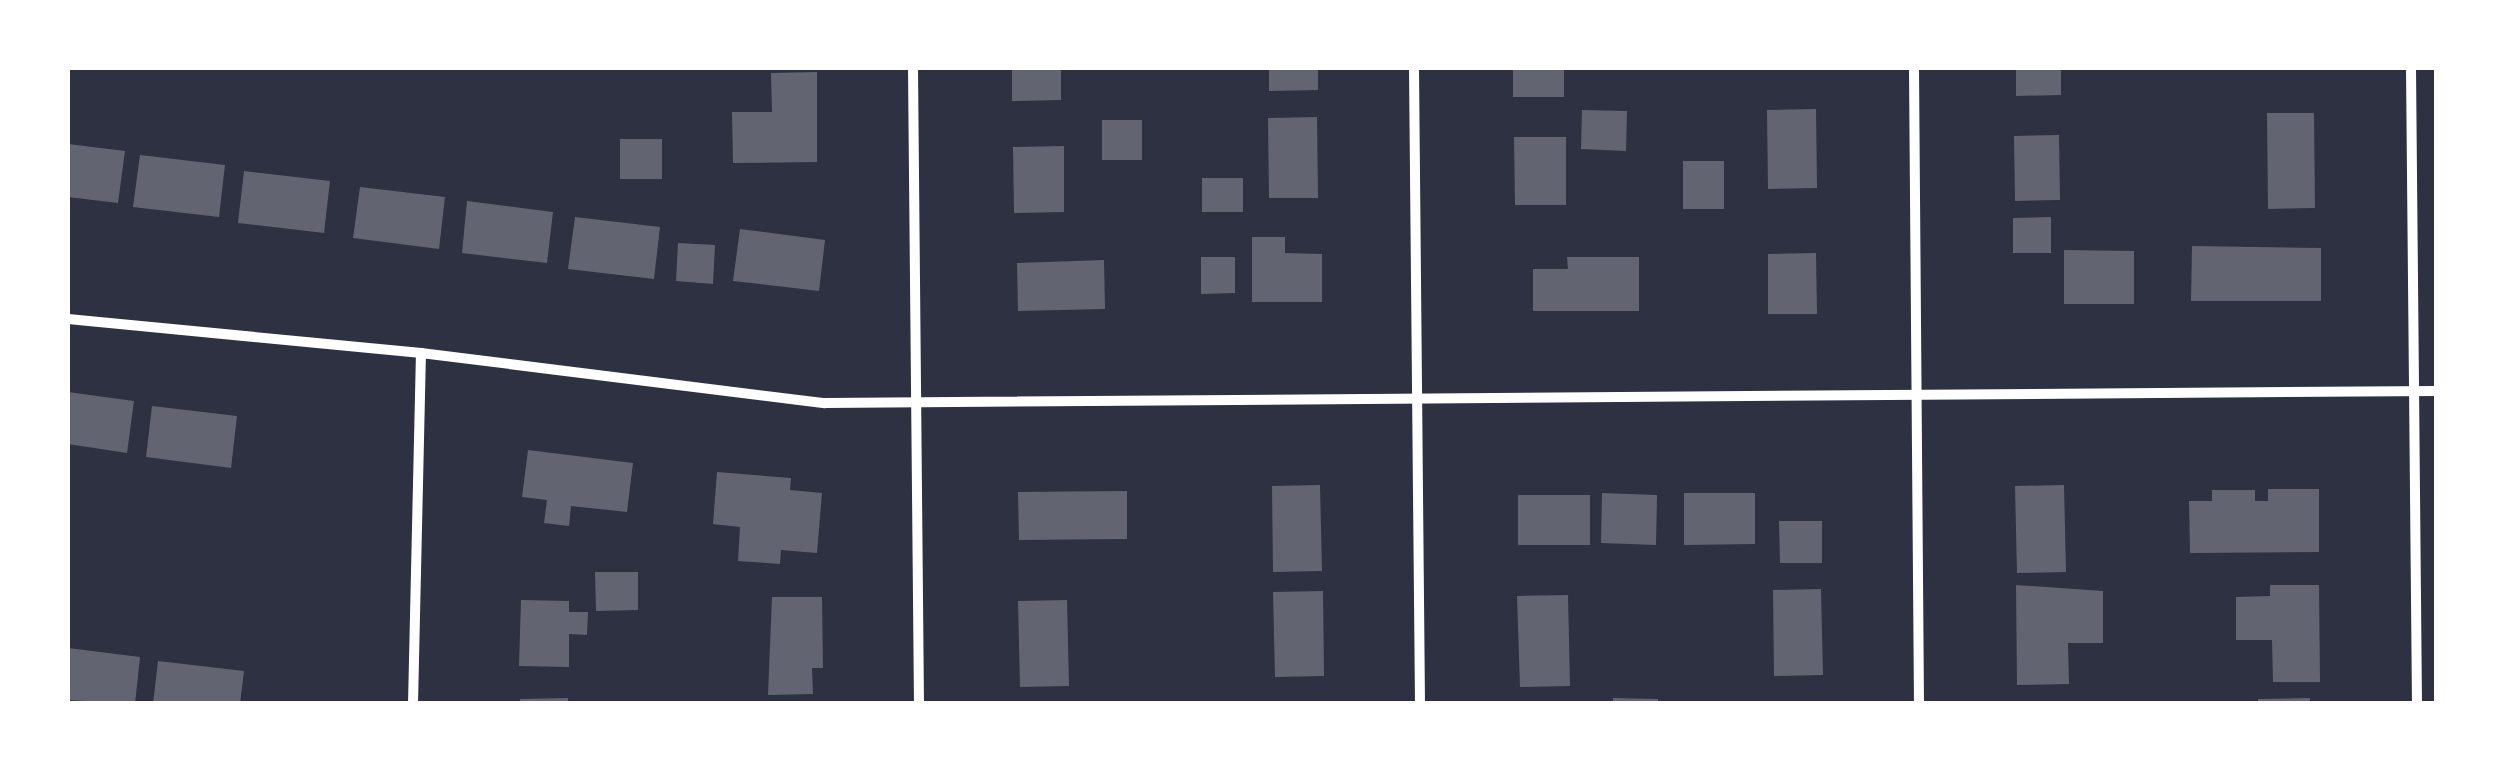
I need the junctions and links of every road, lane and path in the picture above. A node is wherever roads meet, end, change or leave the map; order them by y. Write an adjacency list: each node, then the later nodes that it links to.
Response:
1 (913, 68): 11 (street)
2 (1414, 68): 10 (street)
3 (1914, 68): 9 (street)
4 (2412, 68): 7 (street)
5 (68, 319): 6 (street)
6 (421, 353): 11 (street); 12 (street)
7 (2414, 392): 8 (street); 9 (street); 16 (street)
8 (2436, 392)
9 (1916, 394): 10 (street); 15 (street)
10 (1418, 400): 11 (street); 14 (street)
11 (915, 404): 13 (street)
12 (413, 704)
13 (919, 704)
14 (1420, 704)
15 (1919, 704)
16 (2417, 704)

